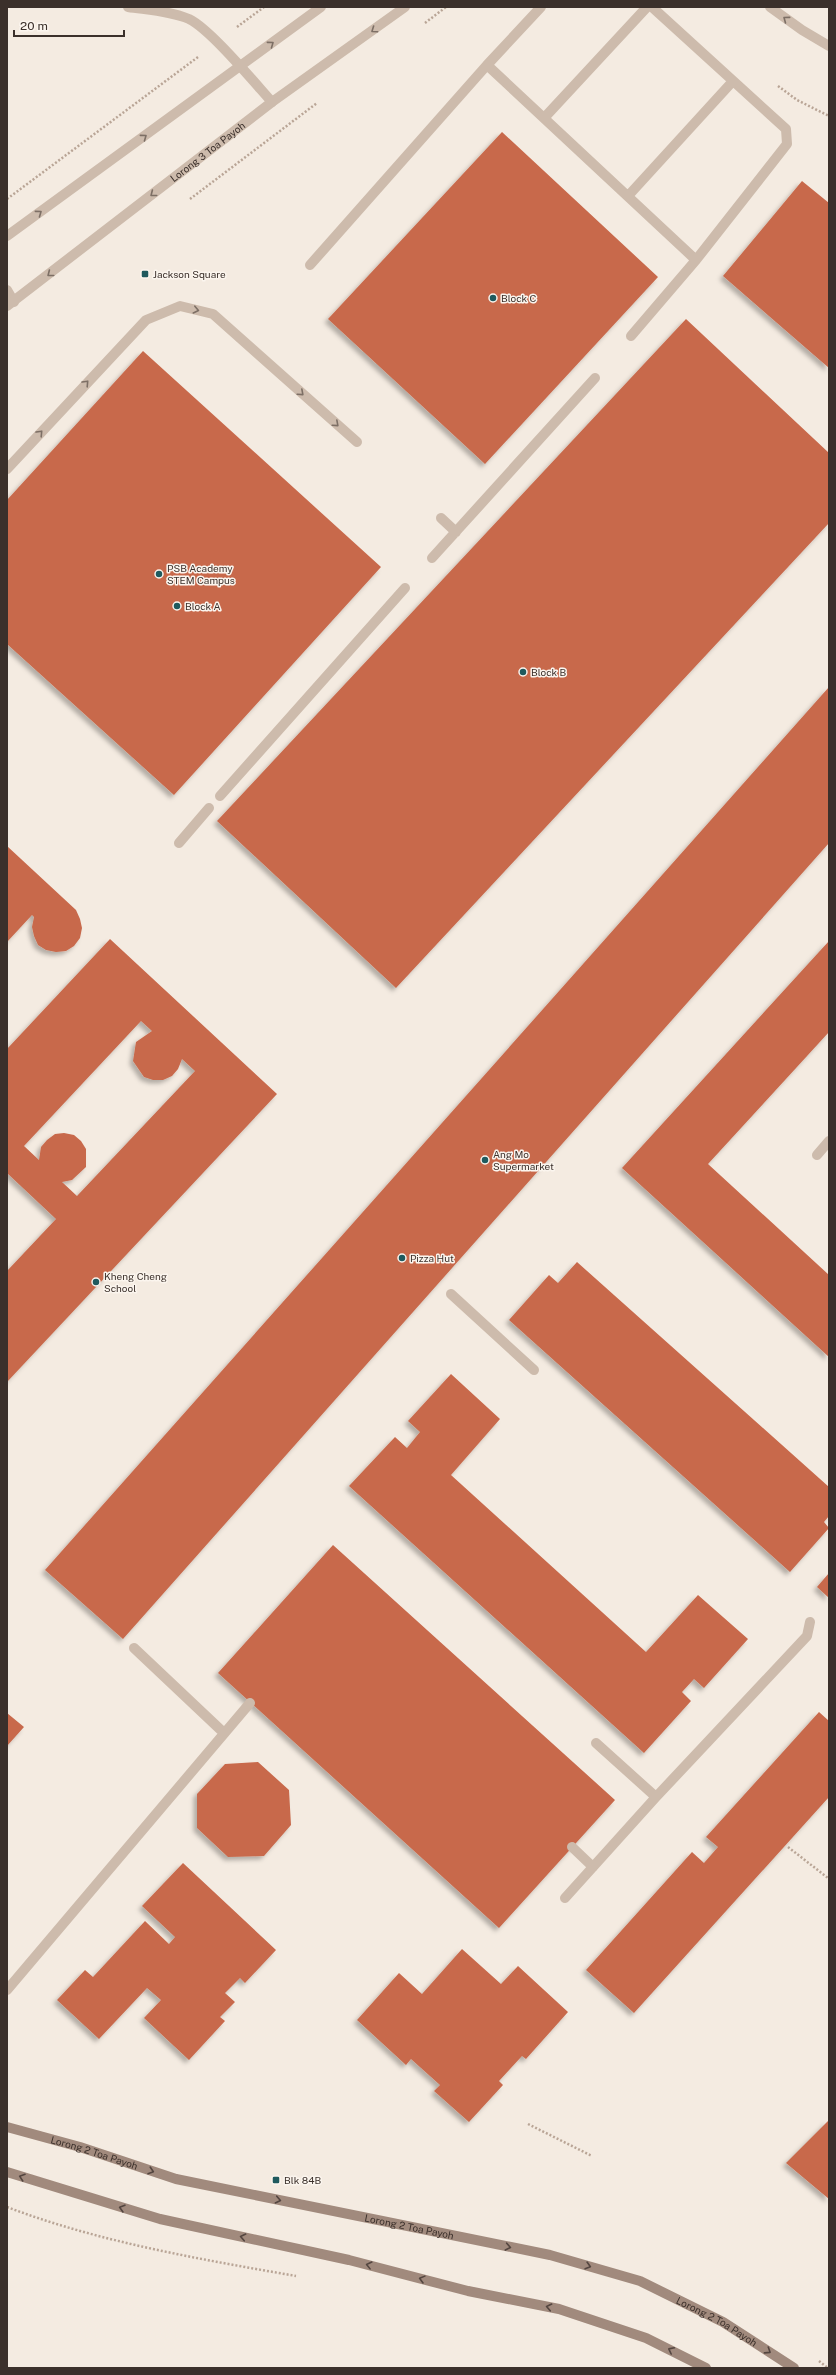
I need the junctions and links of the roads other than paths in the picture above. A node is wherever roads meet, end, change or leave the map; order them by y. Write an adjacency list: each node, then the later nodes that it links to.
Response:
1 (128, 7): 10 (street)
2 (321, 7): 10 (street, one-way to 2)
3 (405, 7): 12 (street, Lorong 3 Toa Payoh, one-way to 12)
4 (541, 7): 9 (street)
5 (647, 7): 13 (street)
6 (652, 7): 11 (street)
7 (770, 7): 8 (street, one-way to 7)
8 (829, 46)
9 (487, 65): 13 (street); 17 (street)
10 (240, 67): 12 (street); 15 (street, one-way to 10)
11 (733, 81): 14 (street); 16 (street)
12 (272, 102): 19 (street, Lorong 3 Toa Payoh, one-way to 19)
13 (545, 118): 14 (street)
14 (628, 196): 16 (street)
15 (7, 236)
16 (696, 260): 20 (street)
17 (310, 265)
18 (7, 290): 19 (street, Lorong 3 Toa Payoh)
19 (11, 304)
20 (632, 336)
21 (595, 378): 25 (street)
22 (357, 442): 23 (street, one-way to 22)
23 (7, 469)
24 (441, 518): 25 (street)
25 (456, 532): 26 (street)
26 (432, 558)
27 (404, 588): 28 (street)
28 (220, 796)
29 (209, 808): 30 (street)
30 (179, 843)
31 (829, 1141): 32 (street)
32 (817, 1154)
33 (451, 1294): 34 (street)
34 (534, 1370)
35 (810, 1622): 40 (street)
36 (134, 1648): 38 (street)
37 (250, 1704): 38 (street)
38 (224, 1733): 44 (street)
39 (596, 1743): 40 (street)
40 (656, 1797): 42 (street)
41 (572, 1847): 42 (street)
42 (593, 1867): 43 (street)
43 (565, 1898)
44 (7, 1990)
45 (7, 2127): 48 (street, Lorong 2 Toa Payoh, one-way to 48)
46 (7, 2172): 47 (street, one-way to 46)
47 (706, 2368)
48 (794, 2368)

